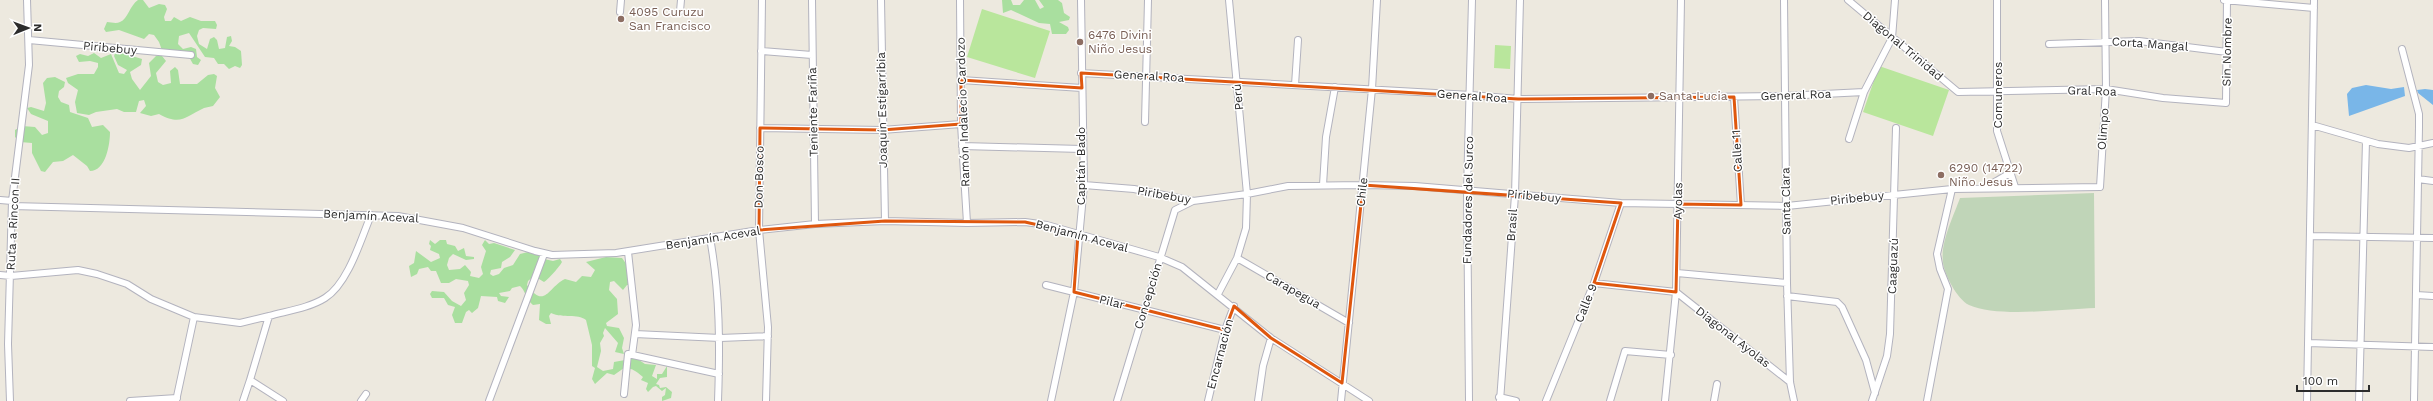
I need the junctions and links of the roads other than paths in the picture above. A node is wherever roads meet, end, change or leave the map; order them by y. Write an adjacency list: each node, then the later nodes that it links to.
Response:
1 (26, 0): 29 (street, Ruta a Rincon II)
2 (621, 0): 27 (street)
3 (681, 0): 26 (street)
4 (762, 0): 34 (street, Don Bosco)
5 (812, 0): 37 (street, Teniente Fariña)
6 (881, 0): 62 (street, Joaquín Estigarribia)
7 (960, 0): 40 (street, Ramón Indalecio Cardozo)
8 (1081, 0): 38 (street, Capitán Bado)
9 (1148, 0): 39 (street)
10 (1229, 0): 41 (street, Perú)
11 (1377, 0): 45 (street, Chile)
12 (1472, 0): 50 (street, Fundadores del Surco)
13 (1520, 0): 54 (street, Brasil)
14 (1681, 0): 52 (street, Ayolas)
15 (1784, 0): 51 (street, Santa Clara)
16 (1848, 0): 28 (street, Diagonal Trinidad)
17 (1895, 0): 28 (street)
18 (1997, 0): 49 (street, Comuneros)
19 (2105, 0): 31 (street, Olimpo)
20 (2223, 0): 21 (street)
21 (2227, 0): 24 (street); 35 (street, Sin Nombre)
22 (2304, 0): 24 (street)
23 (2314, 0): 25 (street)
24 (2301, 6): 25 (street)
25 (2314, 8): 58 (street)
26 (680, 11)
27 (620, 12)
28 (1892, 38): 47 (street); 48 (street, Diagonal Trinidad)
29 (29, 40): 36 (street, Piribebuy); 86 (street, Ruta a Rincon II)
30 (1298, 40): 42 (street)
31 (2106, 41): 32 (street, Corta Mangal); 35 (street, Corta Mangal); 46 (street, Olimpo)
32 (2050, 44)
33 (2402, 49): 67 (street)
34 (761, 51): 37 (street); 59 (street, Don Bosco)
35 (2227, 52): 55 (street, Sin Nombre)
36 (191, 55)
37 (812, 55): 61 (street, Teniente Fariña)
38 (1081, 72): 39 (street, General Roa); 44 (street, Capitán Bado)
39 (1148, 76): 41 (street, General Roa); 56 (street)
40 (961, 80): 44 (street); 57 (street, Ramón Indalecio Cardozo)
41 (1236, 82): 42 (street, General Roa); 80 (street, Perú)
42 (1295, 85): 43 (street, General Roa)
43 (1335, 87): 45 (street, General Roa); 73 (street)
44 (1082, 88): 68 (street, Capitán Bado)
45 (1372, 89): 50 (street, General Roa); 74 (street, Chile)
46 (2106, 89): 49 (street, Gral Roa); 55 (street, Gral Roa); 75 (street, Olimpo)
47 (1864, 92): 51 (street, General Roa); 63 (street)
48 (1958, 92): 49 (street, Gral Roa)
49 (1998, 92): 69 (street, Comuneros)
50 (1471, 95): 54 (street, General Roa); 79 (street, Fundadores del Surco)
51 (1784, 96): 53 (street, General Roa); 90 (street, Santa Clara)
52 (1680, 97): 53 (street, General Roa); 54 (street, General Roa); 88 (street, Ayolas)
53 (1734, 97): 89 (street, Calle 11)
54 (1518, 99): 82 (street, Brasil)
55 (2226, 103)
56 (1145, 122)
57 (961, 124): 62 (street); 66 (street, Ramón Indalecio Cardozo)
58 (2312, 124): 64 (street); 98 (street)
59 (760, 128): 61 (street); 96 (street, Don Bosco)
60 (1896, 128): 81 (street, Caaguazú)
61 (814, 130): 62 (street); 95 (street, Teniente Fariña)
62 (882, 130): 93 (street, Joaquín Estigarribia)
63 (1849, 139)
64 (2366, 141): 67 (street); 99 (street)
65 (2433, 143): 67 (street)
66 (962, 146): 68 (street); 94 (street, Ramón Indalecio Cardozo)
67 (2419, 146): 70 (street)
68 (1082, 149): 72 (street, Capitán Bado)
69 (2010, 173): 76 (street, Piribebuy); 77 (street, Comuneros)
70 (2418, 179): 71 (street); 101 (street)
71 (2433, 180)
72 (1084, 185): 83 (street, Piribebuy); 97 (street, Capitán Bado)
73 (1323, 185): 74 (street, Piribebuy); 80 (street, Piribebuy)
74 (1363, 185): 79 (street, Piribebuy); 123 (street, Chile)
75 (2100, 186): 77 (street, Piribebuy)
76 (1986, 187): 77 (street, Piribebuy); 78 (street, Piribebuy)
77 (2015, 187)
78 (1952, 189): 81 (street, Piribebuy); 167 (street)
79 (1467, 190): 82 (street, Piribebuy); 159 (street, Fundadores del Surco)
80 (1247, 194): 85 (street, Piribebuy); 106 (street, Perú)
81 (1896, 194): 90 (street, Piribebuy); 140 (street, Caaguazú)
82 (1514, 195): 87 (street, Piribebuy); 144 (street, Brasil)
83 (1173, 197): 85 (street, Piribebuy); 91 (street)
84 (0, 200): 86 (street, Benjamín Aceval)
85 (1193, 202): 91 (street)
86 (12, 203): 92 (street, Benjamín Aceval); 109 (street, Ruta a Rincon II)
87 (1621, 203): 88 (street, Piribebuy); 110 (street, Calle 9)
88 (1678, 204): 89 (street, Piribebuy); 107 (street, Ayolas)
89 (1741, 205): 90 (street, Piribebuy)
90 (1787, 206): 111 (street, Santa Clara)
91 (1175, 210): 105 (street, Concepción)
92 (371, 215): 104 (street, Benjamín Aceval); 121 (street)
93 (885, 221): 94 (street, Benjamín Aceval); 95 (street, Benjamín Aceval)
94 (967, 223): 97 (street, Benjamín Aceval)
95 (815, 224): 96 (street, Benjamín Aceval)
96 (759, 230): 100 (street, Benjamín Aceval); 126 (street, Don Bosco)
97 (1078, 234): 105 (street, Benjamín Aceval); 113 (street, Capitán Bado)
98 (2310, 236): 99 (street); 129 (street)
99 (2363, 237): 101 (street); 130 (street)
100 (710, 238): 103 (street, Benjamín Aceval); 127 (street)
101 (2418, 238): 102 (street); 116 (street)
102 (2433, 238)
103 (628, 252): 104 (street, Benjamín Aceval); 125 (street)
104 (544, 254): 150 (street)
105 (1159, 257): 115 (street, Benjamín Aceval); 120 (street, Concepción)
106 (1237, 258): 115 (street, Perú); 123 (street, Carapegua)
107 (1677, 273): 111 (street); 114 (street, Ayolas)
108 (0, 275): 109 (street)
109 (10, 276): 122 (street); 145 (street, Ruta a Rincon II)
110 (1594, 283): 114 (street); 161 (street, Calle 9)
111 (1787, 283): 117 (street, Santa Clara)
112 (1046, 285): 113 (street, Pilar)
113 (1074, 292): 120 (street, Pilar); 153 (street, Capitán Bado)
114 (1676, 292): 134 (street, Ayolas); 137 (street, Diagonal Ayolas)
115 (1218, 294): 119 (street, Benjamín Aceval)
116 (2416, 295): 118 (street); 131 (street)
117 (1788, 296): 137 (street, Santa Clara); 140 (street)
118 (2433, 296)
119 (1234, 306): 124 (street, Encarnación); 128 (street, Benjamín Aceval)
120 (1143, 309): 124 (street, Pilar); 154 (street, Concepción)
121 (269, 316): 122 (street); 136 (street)
122 (194, 317): 143 (street)
123 (1348, 323): 138 (street, Chile)
124 (1225, 330): 155 (street, Encarnación)
125 (636, 334): 127 (street); 133 (street)
126 (768, 336): 127 (street); 152 (street, Don Bosco)
127 (720, 338): 135 (street)
128 (1271, 338): 138 (street, Benjamín Aceval); 156 (street)
129 (2308, 343): 130 (street); 168 (street)
130 (2360, 344): 131 (street); 169 (street)
131 (2415, 346): 132 (street); 170 (street)
132 (2433, 347)
133 (632, 355): 135 (street); 142 (street)
134 (1671, 355): 162 (street); 163 (street, Ayolas)
135 (719, 374): 151 (street)
136 (250, 380): 147 (street); 148 (street)
137 (1790, 382): 165 (street, Santa Clara)
138 (1342, 383): 157 (street, Chile); 158 (street, Benjamín Aceval)
139 (1717, 384): 164 (street)
140 (1875, 393): 166 (street, Caaguazú)
141 (366, 394): 149 (street)
142 (624, 394)
143 (177, 399): 146 (street)
144 (1500, 399): 160 (street)
145 (10, 401)
146 (130, 401)
147 (243, 401)
148 (283, 401)
149 (361, 401)
150 (489, 401)
151 (718, 401)
152 (766, 401)
153 (1051, 401)
154 (1117, 401)
155 (1208, 401)
156 (1258, 401)
157 (1341, 401)
158 (1369, 401)
159 (1469, 401)
160 (1516, 401)
161 (1546, 401)
162 (1610, 401)
163 (1665, 401)
164 (1714, 401)
165 (1794, 401)
166 (1872, 401)
167 (1927, 401)
168 (2307, 401)
169 (2359, 401)
170 (2414, 401)

